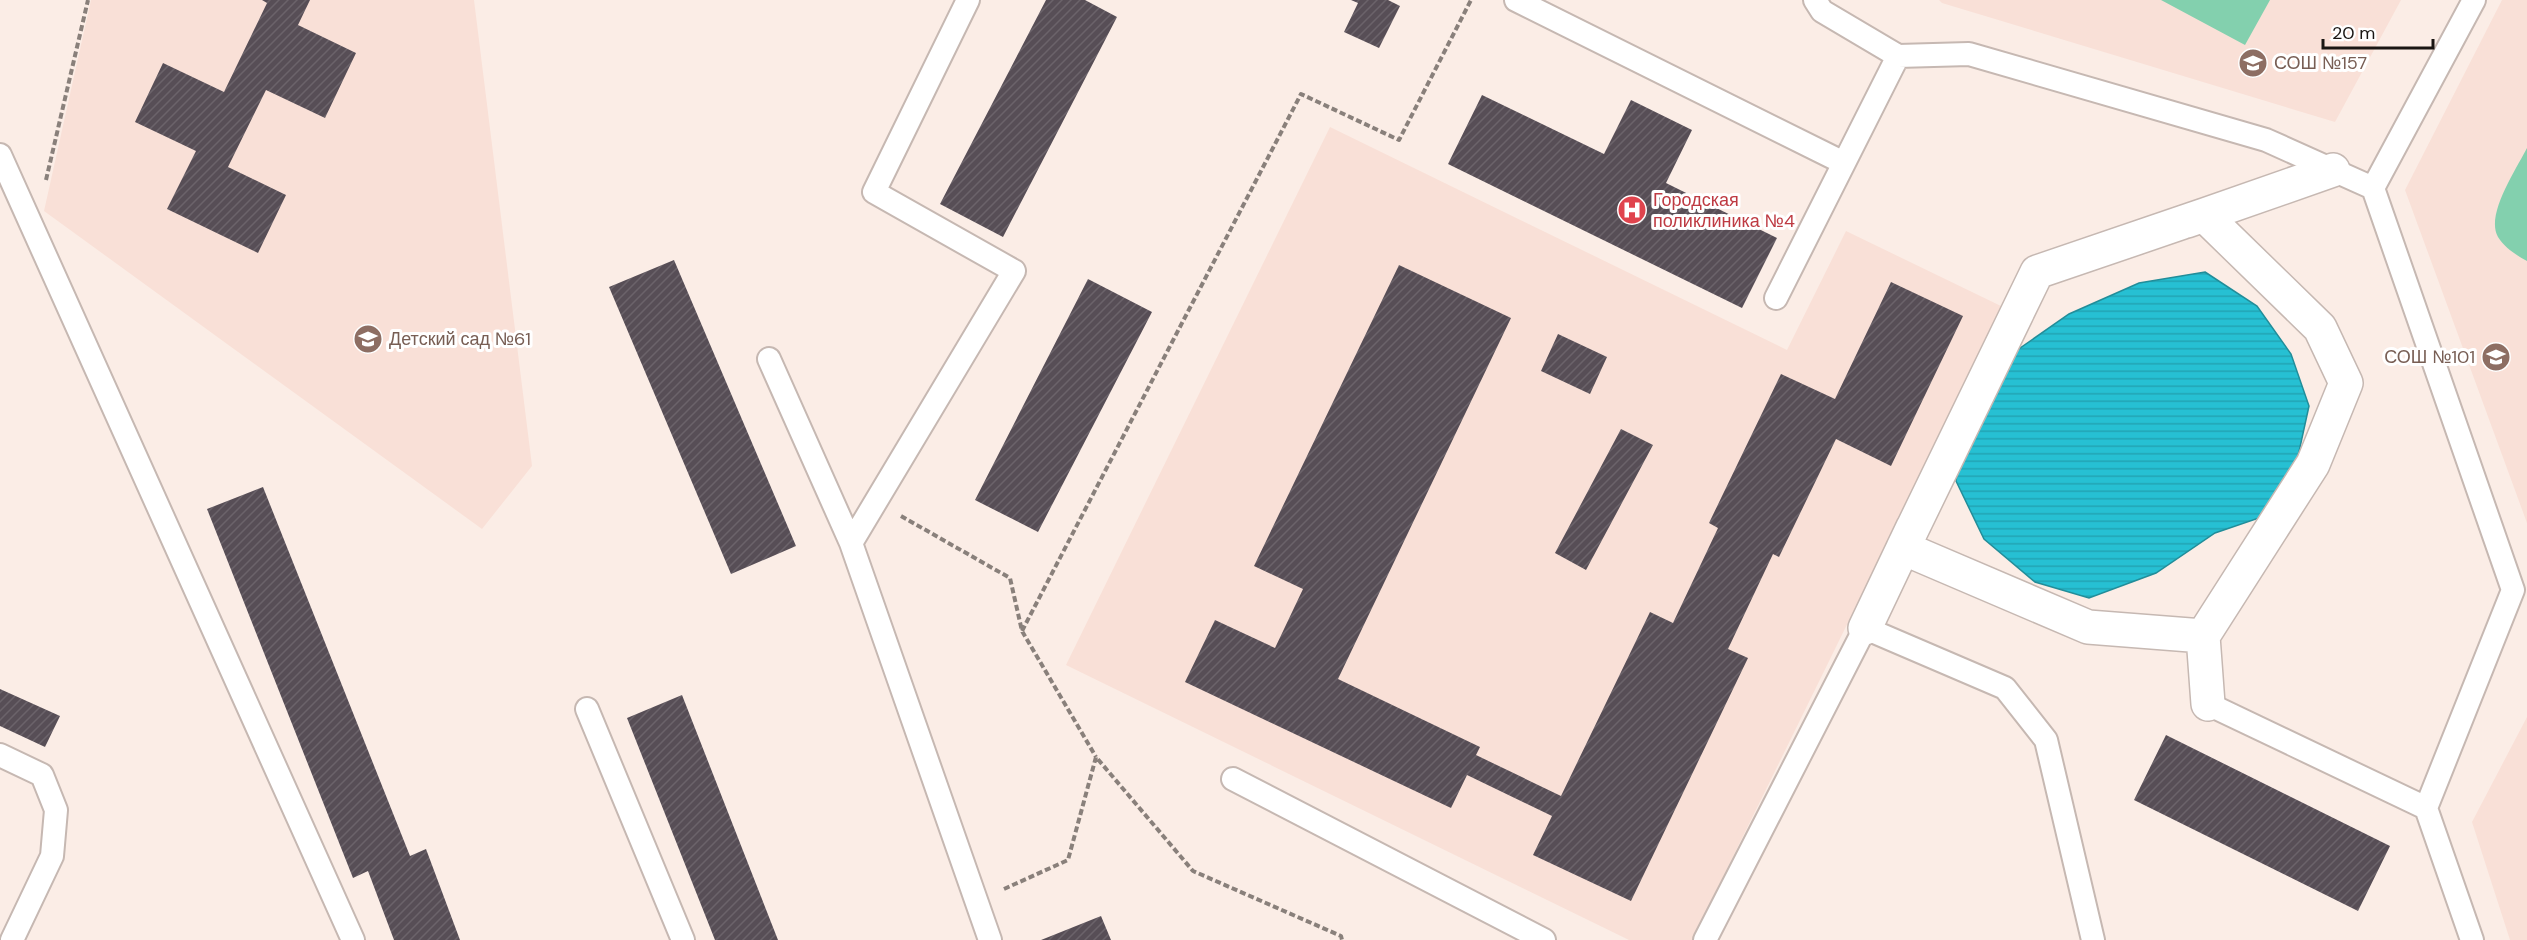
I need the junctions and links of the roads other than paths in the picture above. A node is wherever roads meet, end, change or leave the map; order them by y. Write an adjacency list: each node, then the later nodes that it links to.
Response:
1 (968, 0): 13 (lane)
2 (1516, 0): 7 (lane)
3 (1815, 0): 5 (lane)
4 (2474, 0): 9 (lane)
5 (1898, 56): 7 (lane); 8 (lane)
6 (0, 155): 23 (lane)
7 (1844, 163): 11 (lane)
8 (2333, 170): 9 (lane); 10 (street)
9 (2373, 188): 21 (lane)
10 (2204, 215): 14 (street); 16 (street)
11 (1776, 298)
12 (769, 359): 13 (lane)
13 (851, 543): 25 (lane)
14 (1904, 548): 15 (street); 16 (street)
15 (1864, 628): 27 (lane); 28 (lane)
16 (2203, 636): 17 (street)
17 (2208, 704): 21 (lane)
18 (587, 709): 24 (lane)
19 (0, 755): 22 (lane)
20 (1233, 779): 26 (lane)
21 (2426, 808): 29 (lane)
22 (12, 940)
23 (353, 940)
24 (683, 940)
25 (990, 940)
26 (1544, 940)
27 (1705, 940)
28 (2093, 940)
29 (2472, 940)

